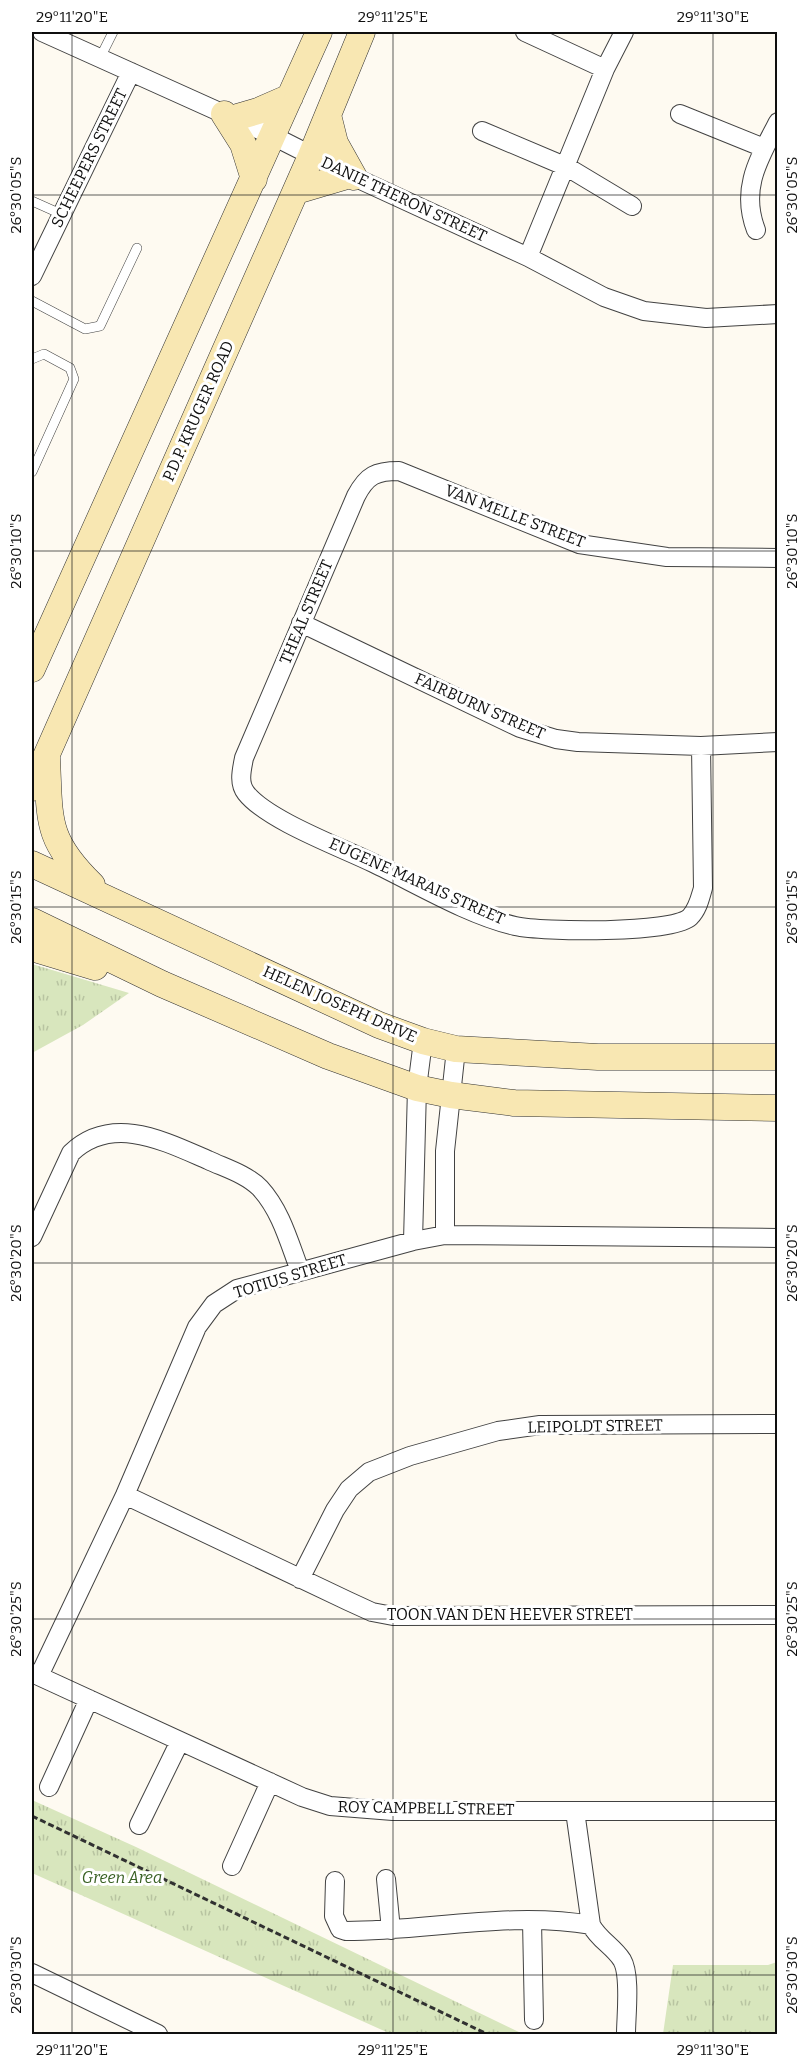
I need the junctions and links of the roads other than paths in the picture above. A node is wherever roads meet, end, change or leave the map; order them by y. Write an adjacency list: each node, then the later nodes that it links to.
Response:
1 (42, 32): 7 (street, DANIE THERON STREET)
2 (113, 32): 7 (lane)
3 (319, 32): 10 (street)
4 (362, 32): 12 (street, P.D.P. KRUGER ROAD)
5 (525, 32): 8 (street)
6 (624, 32): 8 (street)
7 (100, 58): 9 (street, DANIE THERON STREET)
8 (605, 69): 19 (street)
9 (131, 72): 13 (street, DANIE THERON STREET); 25 (street, SCHEEPERS STREET)
10 (290, 97): 13 (street); 16 (street)
11 (680, 114): 17 (street)
12 (328, 115): 18 (street, P.D.P. KRUGER ROAD); 20 (street)
13 (229, 116): 16 (street, DANIE THERON STREET); 21 (street)
14 (777, 122): 17 (street)
15 (482, 131): 19 (street)
16 (273, 135): 18 (street, DANIE THERON STREET); 21 (street)
17 (764, 148): 26 (street)
18 (311, 156): 20 (street, DANIE THERON STREET); 22 (street, P.D.P. KRUGER ROAD)
19 (567, 167): 24 (street); 28 (street)
20 (352, 176): 22 (street); 28 (street, DANIE THERON STREET)
21 (254, 178): 37 (street)
22 (296, 191): 40 (street, P.D.P. KRUGER ROAD)
23 (32, 201): 25 (lane)
24 (632, 206)
25 (61, 214): 29 (street, SCHEEPERS STREET)
26 (756, 230)
27 (137, 248): 30 (lane)
28 (528, 257): 31 (street, DANIE THERON STREET)
29 (32, 276)
30 (32, 301)
31 (777, 314)
32 (32, 358): 34 (lane)
33 (399, 471): 35 (street, VAN MELLE STREET); 36 (street, THEAL STREET)
34 (32, 472)
35 (777, 558)
36 (301, 623): 39 (street, FAIRBURN STREET); 41 (street, THEAL STREET)
37 (32, 669)
38 (777, 742): 39 (street, FAIRBURN STREET)
39 (700, 746): 41 (street, EUGENE MARAIS STREET)
40 (47, 755): 42 (street, P.D.P. KRUGER ROAD); 44 (street)
41 (241, 780)
42 (32, 788)
43 (32, 864): 44 (street, HELEN JOSEPH DRIVE)
44 (102, 895): 48 (street, HELEN JOSEPH DRIVE)
45 (32, 921): 47 (street)
46 (32, 948): 47 (street)
47 (162, 984): 51 (street)
48 (423, 1041): 49 (street, HELEN JOSEPH DRIVE); 51 (street)
49 (456, 1049): 50 (street, HELEN JOSEPH DRIVE); 52 (street)
50 (777, 1057)
51 (417, 1088): 52 (street); 57 (street)
52 (451, 1095): 53 (street); 54 (street)
53 (777, 1108)
54 (445, 1235): 56 (street, TOTIUS STREET); 57 (street, TOTIUS STREET)
55 (32, 1237): 58 (street)
56 (777, 1238)
57 (412, 1241): 58 (street, TOTIUS STREET)
58 (300, 1271): 60 (street, TOTIUS STREET)
59 (777, 1424): 61 (street, LEIPOLDT STREET)
60 (125, 1495): 61 (street, TOON VAN DEN HEEVER STREET); 63 (street, TOTIUS STREET)
61 (300, 1579): 62 (street, TOON VAN DEN HEEVER STREET)
62 (777, 1615)
63 (35, 1675): 64 (street, ROY CAMPBELL STREET)
64 (89, 1699): 65 (street, ROY CAMPBELL STREET); 67 (street)
65 (180, 1741): 66 (street, ROY CAMPBELL STREET); 70 (street)
66 (270, 1782): 68 (street, ROY CAMPBELL STREET); 71 (street)
67 (49, 1787)
68 (575, 1810): 69 (street, ROY CAMPBELL STREET); 75 (street)
69 (777, 1810)
70 (139, 1825)
71 (232, 1866)
72 (386, 1879): 76 (street)
73 (335, 1881): 76 (street)
74 (531, 1921): 75 (street); 76 (street); 78 (street)
75 (591, 1925): 81 (street)
76 (391, 1930)
77 (32, 1973): 79 (street)
78 (534, 2020)
79 (133, 2030): 80 (street)
80 (158, 2034)
81 (626, 2034)

